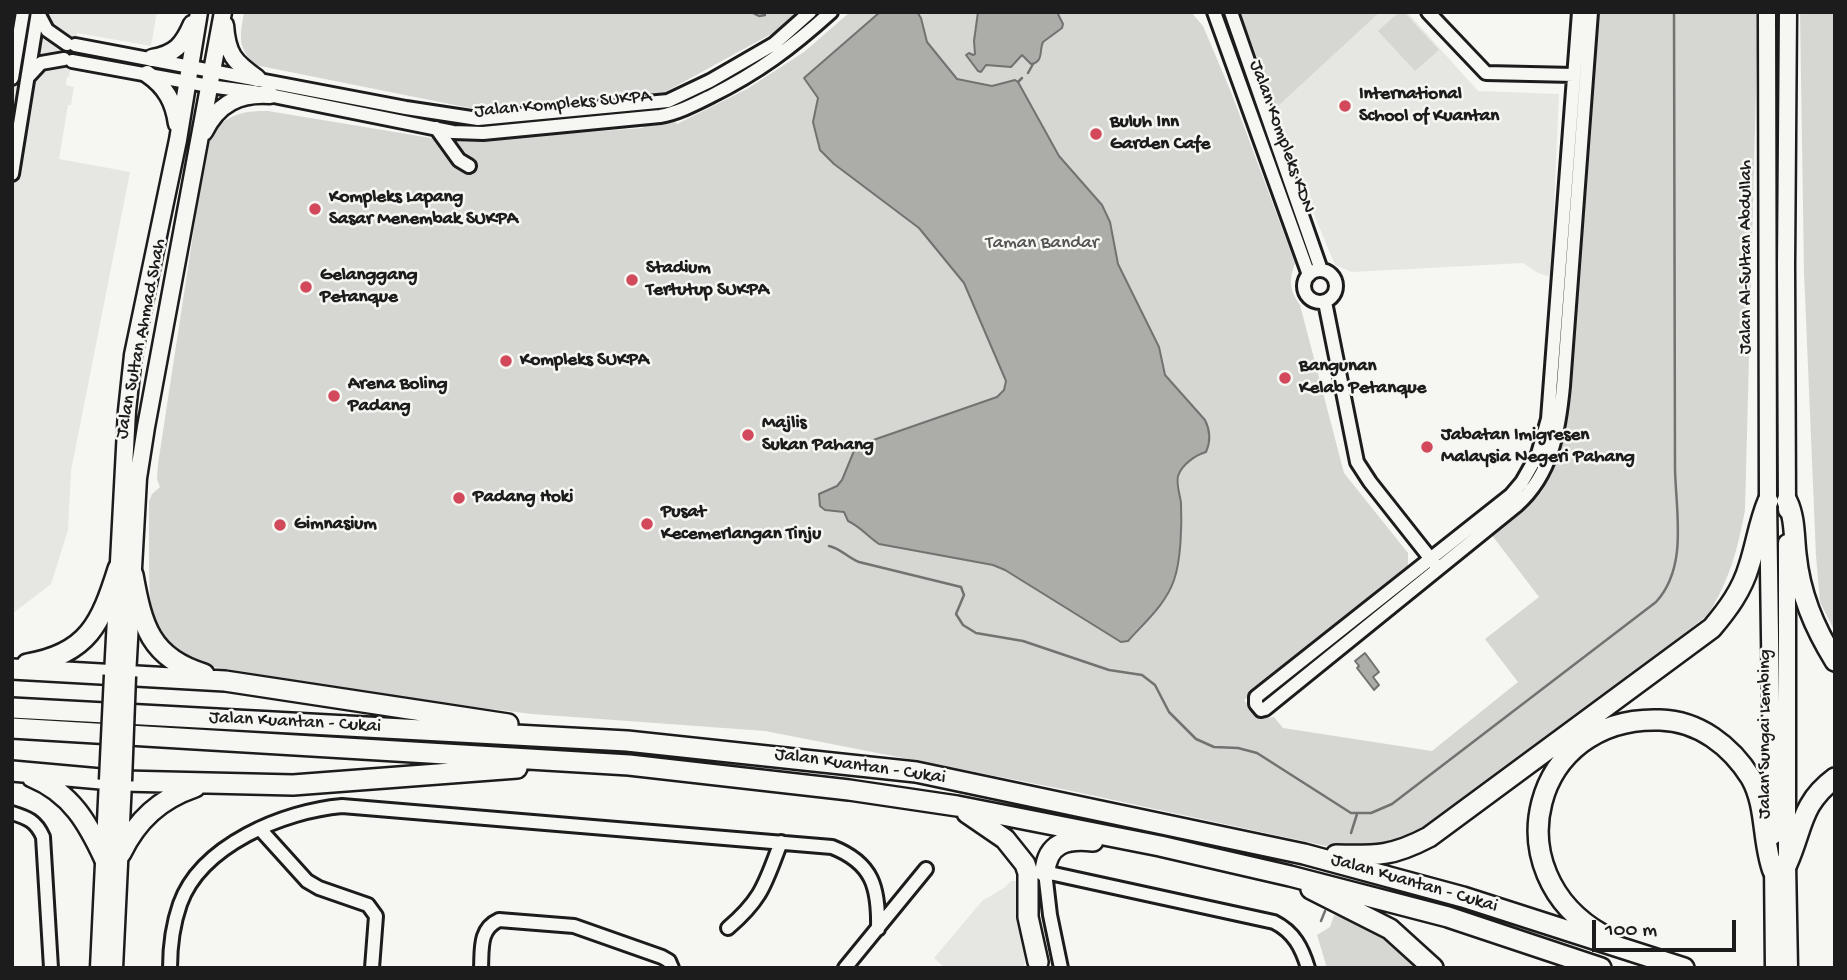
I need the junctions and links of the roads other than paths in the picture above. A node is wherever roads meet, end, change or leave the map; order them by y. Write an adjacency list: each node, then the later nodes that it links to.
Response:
1 (23, 12): 19 (street)
2 (38, 12): 14 (street); 18 (street)
3 (198, 12): 14 (main road); 15 (main road, Jalan Sultan Ahmad Shah)
4 (224, 12): 16 (main road, Jalan Sultan Ahmad Shah); 20 (main road)
5 (810, 12): 20 (street, Jalan Kompleks SUKPA)
6 (831, 12): 25 (street, Jalan Kompleks SUKPA)
7 (1214, 12): 30 (street, Jalan Kompleks KDN)
8 (1231, 12): 30 (street, Jalan Kompleks KDN)
9 (1428, 12): 17 (street)
10 (1579, 12): 17 (street)
11 (1591, 12): 23 (street)
12 (1788, 12): 33 (main road, Jalan Al-Sultan Abdullah)
13 (1767, 17): 33 (main road, Jalan Al-Sultan Abdullah)
14 (149, 66): 15 (street, Jalan Kompleks SUKPA); 18 (street); 21 (street, Jalan Kompleks SUKPA); 26 (main road)
15 (191, 66): 16 (street, Jalan Kompleks SUKPA); 21 (main road, Jalan Sultan Ahmad Shah)
16 (212, 69): 20 (street, Jalan Kompleks SUKPA); 22 (main road, Jalan Sultan Ahmad Shah)
17 (1574, 75): 23 (street)
18 (29, 76): 29 (street)
19 (12, 78)
20 (257, 78)
21 (189, 82): 22 (street, Jalan Kompleks SUKPA); 26 (main road, Jalan Sultan Ahmad Shah)
22 (209, 86): 24 (street, Jalan Kompleks SUKPA); 27 (main road, Jalan Sultan Ahmad Shah)
23 (1579, 91): 31 (street)
24 (270, 95): 25 (street, Jalan Kompleks SUKPA); 27 (main road)
25 (436, 128): 28 (street)
26 (178, 140): 36 (main road, Jalan Sultan Ahmad Shah)
27 (199, 148): 36 (main road, Jalan Sultan Ahmad Shah)
28 (469, 166)
29 (12, 174)
30 (1315, 272): 32 (street); 32 (street)
31 (1564, 294): 34 (street); 35 (street)
32 (1325, 302): 34 (street)
33 (1778, 501): 37 (highway); 54 (highway); 56 (main road, Jalan Sungai Lembing)
34 (1430, 558): 35 (street); 35 (street)
35 (1438, 569)
36 (125, 572): 38 (highway); 39 (main road, Jalan Sultan Ahmad Shah); 40 (highway)
37 (1835, 661)
38 (12, 668): 39 (highway)
39 (120, 676): 40 (highway); 47 (main road, Jalan Sultan Ahmad Shah, bridge)
40 (225, 681): 43 (highway)
41 (12, 708): 43 (highway, Jalan Kuantan - Cukai)
42 (12, 728): 44 (highway, Jalan Kuantan - Cukai)
43 (573, 738): 54 (highway, Jalan Kuantan - Cukai)
44 (574, 761): 48 (highway); 49 (highway, Jalan Kuantan - Cukai)
45 (14, 772): 47 (highway); 55 (highway)
46 (1835, 778): 56 (highway)
47 (115, 781): 48 (highway); 55 (main road, Jalan Sultan Ahmad Shah)
48 (213, 783): 55 (highway)
49 (957, 806): 53 (highway, Jalan Kuantan - Cukai); 63 (highway)
50 (12, 813): 65 (street)
51 (260, 829): 52 (street); 68 (street); 69 (street)
52 (781, 842): 60 (street); 61 (street)
53 (1160, 846): 58 (highway); 59 (highway, Jalan Kuantan - Cukai)
54 (1304, 854): 62 (highway, Jalan Kuantan - Cukai)
55 (113, 857): 66 (main road); 67 (main road)
56 (1780, 868): 62 (highway); 64 (main road, Jalan Sungai Lembing)
57 (926, 869): 61 (street)
58 (1045, 872): 73 (street); 74 (street)
59 (1290, 876): 75 (highway); 76 (highway, Jalan Kuantan - Cukai)
60 (728, 928)
61 (878, 929): 72 (street)
62 (1630, 950): 77 (highway, Jalan Kuantan - Cukai)
63 (1037, 966)
64 (1782, 967)
65 (51, 968)
66 (99, 968)
67 (114, 968)
68 (170, 968)
69 (372, 968)
70 (481, 968): 71 (street)
71 (672, 968)
72 (845, 968)
73 (1061, 968)
74 (1308, 968)
75 (1433, 968)
76 (1601, 968)
77 (1684, 968)

